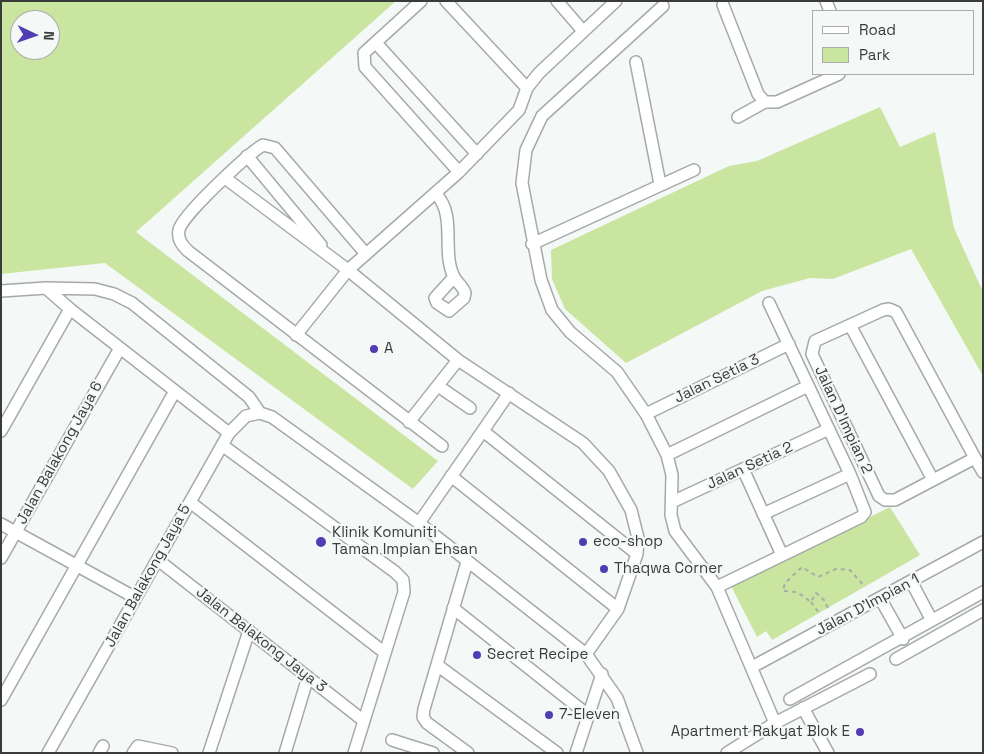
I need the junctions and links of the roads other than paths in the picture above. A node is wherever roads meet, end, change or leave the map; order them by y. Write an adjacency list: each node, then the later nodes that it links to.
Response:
1 (421, 1): 8 (street)
2 (446, 1): 11 (street)
3 (556, 1): 7 (street)
4 (616, 1): 7 (street)
5 (663, 6): 21 (street)
6 (723, 6): 12 (street)
7 (583, 31): 11 (street)
8 (376, 43): 14 (street); 17 (street)
9 (636, 62): 19 (street)
10 (837, 75): 12 (street)
11 (527, 88): 14 (street)
12 (765, 102): 13 (street)
13 (738, 117)
14 (477, 154): 17 (street)
15 (247, 156): 18 (street); 22 (street); 23 (street)
16 (694, 170): 19 (street)
17 (459, 172): 20 (street)
18 (225, 178): 23 (street); 31 (street)
19 (660, 184): 21 (street)
20 (436, 194): 22 (street); 25 (street)
21 (532, 244): 41 (street)
22 (366, 254): 24 (street)
23 (335, 261): 24 (street)
24 (348, 270): 31 (street); 34 (street)
25 (454, 278)
26 (46, 288): 27 (street); 29 (street); 40 (street)
27 (1, 291)
28 (769, 303): 32 (street)
29 (70, 309): 33 (street); 44 (street)
30 (850, 325): 50 (street, Jalan D'Impian 2); 55 (street); 55 (street, Jalan D'Impian 2)
31 (296, 335): 42 (street)
32 (788, 344): 36 (street); 41 (street, Jalan Setia 3)
33 (120, 348): 37 (street); 61 (street, Jalan Balakong Jaya 6)
34 (458, 360): 35 (street); 38 (street)
35 (438, 386): 39 (street); 42 (street)
36 (808, 386): 43 (street); 49 (street)
37 (175, 391): 46 (street); 68 (street)
38 (509, 393): 45 (street); 63 (street)
39 (470, 408)
40 (260, 413): 46 (street, Jalan Balakong Jaya 5); 59 (street)
41 (646, 414): 49 (street)
42 (409, 422): 48 (street)
43 (829, 429): 51 (street, Jalan Setia 2); 53 (street)
44 (1, 431)
45 (483, 431): 54 (street); 63 (street)
46 (229, 433): 47 (street, Jalan Balakong Jaya 5)
47 (222, 445): 56 (street, Jalan Balakong Jaya 5); 80 (street)
48 (442, 446)
49 (667, 455): 57 (street)
50 (975, 458): 52 (street, Jalan D'Impian 2); 55 (street, Jalan D'Impian 2)
51 (743, 469): 57 (street, Jalan Setia 2); 58 (street)
52 (983, 472)
53 (850, 474): 58 (street); 64 (street)
54 (451, 476): 59 (street); 75 (street)
55 (933, 480)
56 (190, 502): 66 (street, Jalan Balakong Jaya 5); 80 (street)
57 (672, 502): 70 (street)
58 (763, 514): 64 (street)
59 (419, 523): 67 (street)
60 (1, 524): 61 (street)
61 (16, 532): 65 (street, Jalan Balakong Jaya 6); 68 (street)
62 (983, 542): 69 (street, Jalan D'Impian 1)
63 (637, 554): 75 (street)
64 (782, 555): 70 (street)
65 (1, 558)
66 (158, 560): 72 (street, Jalan Balakong Jaya 5); 78 (street, Jalan Balakong Jaya 3)
67 (467, 562): 74 (street); 81 (street)
68 (77, 565): 72 (street); 88 (street)
69 (910, 581): 73 (street, Jalan D'Impian 1); 77 (street)
70 (717, 587): 84 (street)
71 (983, 592): 77 (street)
72 (136, 598): 96 (street, Jalan Balakong Jaya 5)
73 (880, 598): 79 (street); 84 (street, Jalan D'Impian 1)
74 (453, 608): 83 (street); 91 (street)
75 (618, 609): 81 (street)
76 (983, 610): 82 (street)
77 (931, 619): 79 (street)
78 (249, 631): 87 (street, Jalan Balakong Jaya 3); 99 (street)
79 (903, 639): 89 (street)
80 (386, 653): 92 (street)
81 (586, 654): 85 (street)
82 (896, 659)
83 (437, 665): 103 (street); 104 (street)
84 (752, 667): 93 (street)
85 (602, 674): 91 (street); 106 (street)
86 (870, 674): 90 (street)
87 (308, 678): 92 (street, Jalan Balakong Jaya 3); 100 (street)
88 (1, 700)
89 (790, 700)
90 (803, 708): 93 (street); 107 (street)
91 (588, 715): 105 (street)
92 (364, 721): 101 (street)
93 (776, 723): 95 (street)
94 (392, 740): 102 (street)
95 (732, 752)
96 (48, 753)
97 (133, 753): 98 (street)
98 (172, 753)
99 (209, 753)
100 (285, 753)
101 (354, 753)
102 (433, 753)
103 (468, 753)
104 (557, 753)
105 (576, 753)
106 (637, 753)
107 (828, 753)

